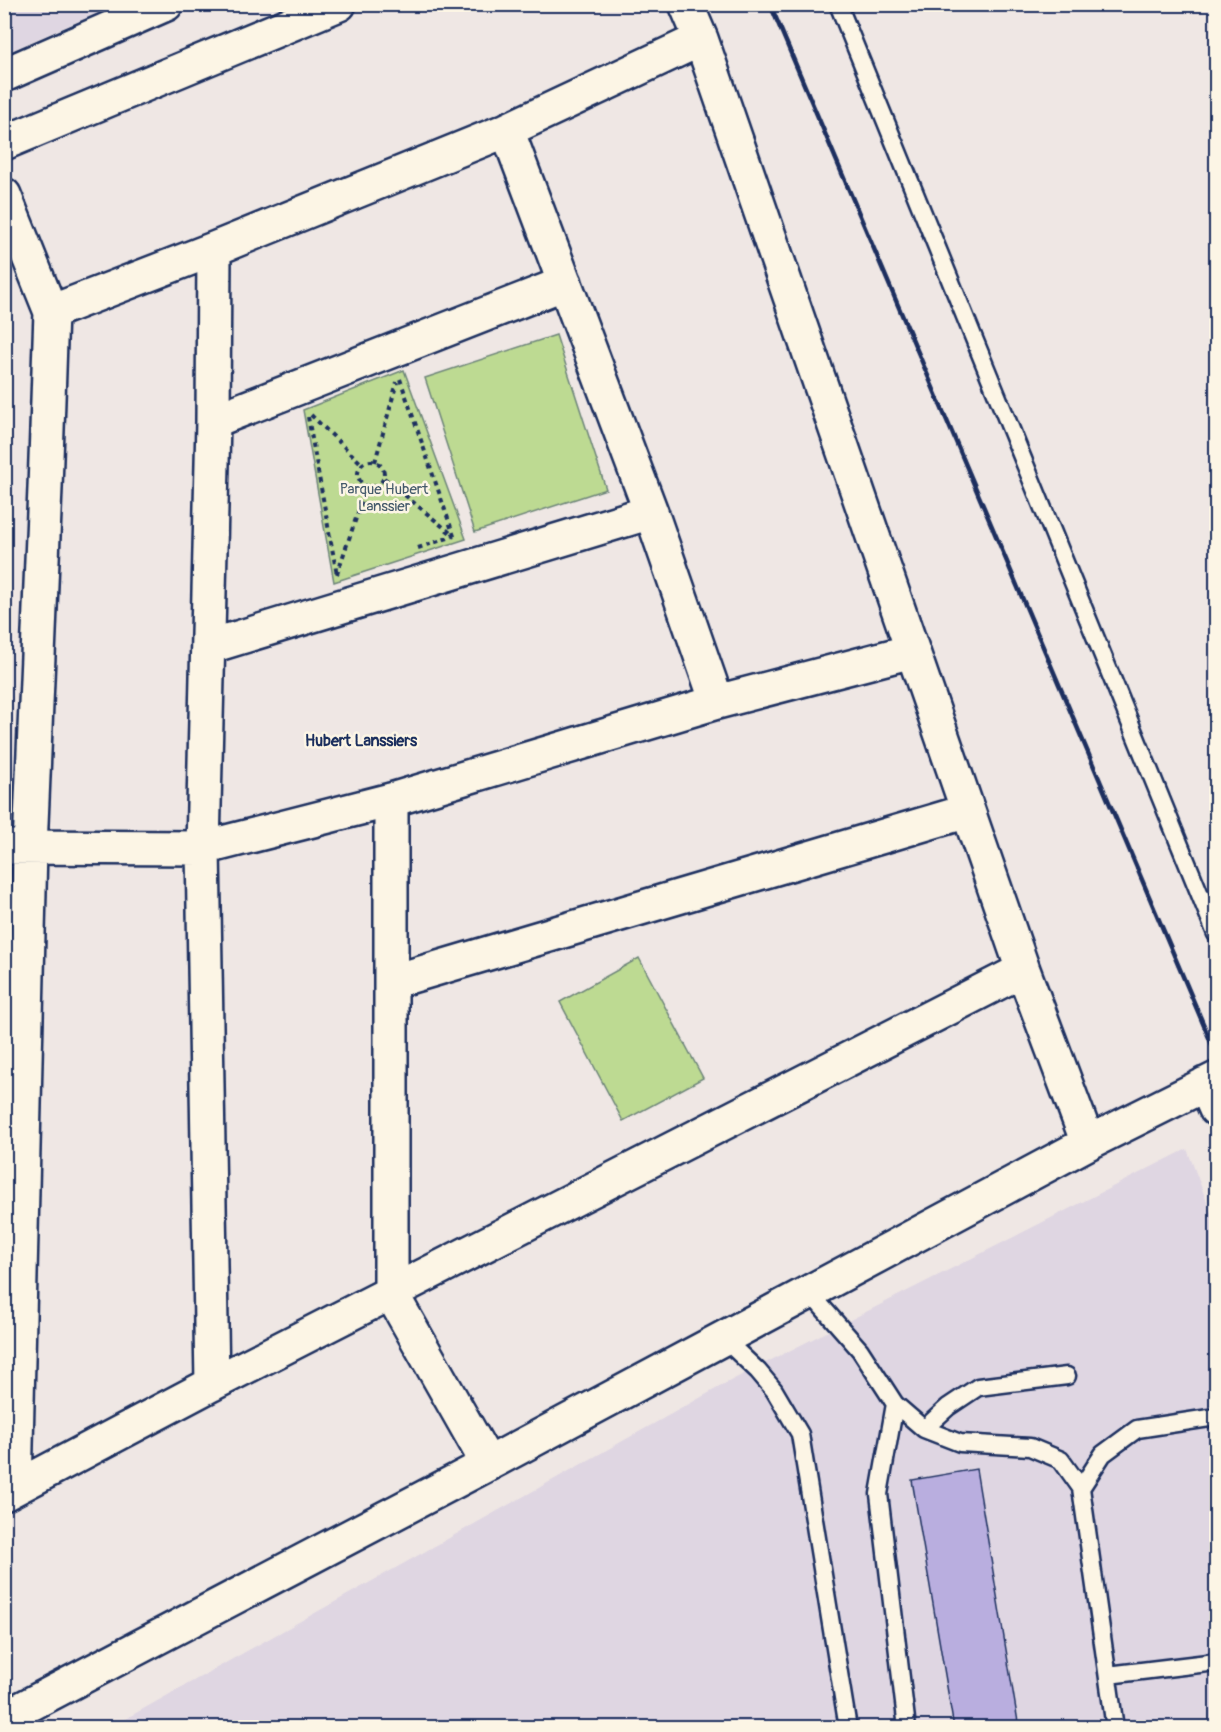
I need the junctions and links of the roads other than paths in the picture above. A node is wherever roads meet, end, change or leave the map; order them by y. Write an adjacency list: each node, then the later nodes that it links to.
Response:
1 (166, 4): 6 (street)
2 (339, 4): 8 (street)
3 (686, 4): 5 (street)
4 (838, 4): 22 (lane)
5 (700, 39): 7 (street); 16 (street)
6 (4, 75)
7 (507, 130): 10 (street); 11 (street)
8 (4, 143)
9 (4, 195): 12 (street)
10 (214, 249): 12 (street); 13 (street)
11 (565, 283): 13 (street); 14 (street)
12 (51, 312): 20 (street)
13 (213, 421): 15 (street)
14 (651, 512): 15 (street); 17 (street)
15 (208, 647): 21 (street)
16 (912, 651): 17 (street); 19 (street)
17 (717, 702): 18 (street)
18 (391, 800): 21 (street); 24 (street)
19 (968, 811): 23 (street); 24 (street)
20 (17, 847): 21 (street); 37 (street)
21 (203, 848): 31 (street)
22 (1216, 934)
23 (1023, 970): 26 (street); 28 (street)
24 (391, 982): 28 (street)
25 (1213, 1091): 26 (street)
26 (1088, 1143): 27 (street)
27 (809, 1292): 29 (street); 32 (lane)
28 (391, 1293): 31 (street); 35 (street)
29 (723, 1338): 35 (street); 41 (lane)
30 (1067, 1376): 34 (lane)
31 (212, 1384): 37 (street)
32 (895, 1404): 34 (lane); 42 (lane)
33 (1216, 1417): 36 (lane)
34 (924, 1429): 36 (lane)
35 (488, 1464): 40 (street)
36 (1081, 1488): 39 (lane)
37 (10, 1491)
38 (1216, 1662): 39 (lane)
39 (1108, 1676): 43 (lane)
40 (4, 1718)
41 (848, 1728)
42 (907, 1728)
43 (1115, 1728)

